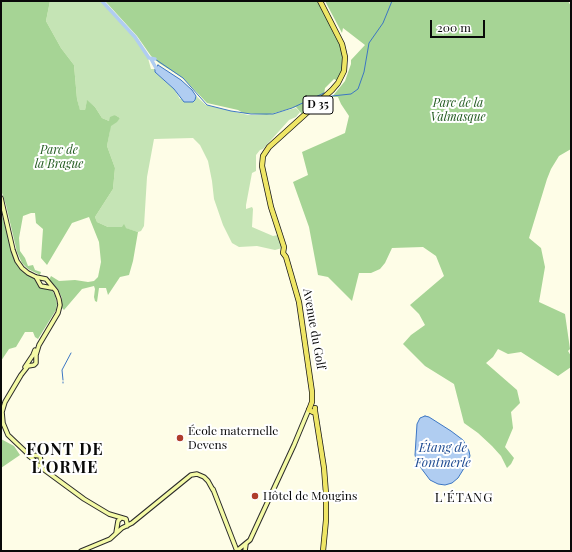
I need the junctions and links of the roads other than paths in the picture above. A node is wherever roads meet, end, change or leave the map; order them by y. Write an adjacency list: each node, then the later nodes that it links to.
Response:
1 (321, 1): 8 (main road, Avenue du Golf / D 35)
2 (1, 198): 3 (main road)
3 (41, 280): 4 (main road); 4 (main road)
4 (46, 284): 5 (main road); 5 (main road)
5 (34, 358): 6 (main road); 6 (main road)
6 (30, 363): 7 (main road); 10 (main road)
7 (1, 407)
8 (312, 410): 18 (main road, Avenue du Golf / D 35); 20 (main road)
9 (1, 423): 10 (main road)
10 (34, 458): 11 (main road); 11 (main road)
11 (39, 462): 13 (main road)
12 (135, 520): 14 (main road); 15 (main road); 18 (main road)
13 (119, 521): 14 (main road); 16 (main road); 17 (main road)
14 (127, 521): 15 (main road)
15 (127, 526): 16 (main road)
16 (122, 528): 17 (main road)
17 (116, 534): 19 (main road)
18 (241, 549)
19 (81, 551)
20 (322, 551)

